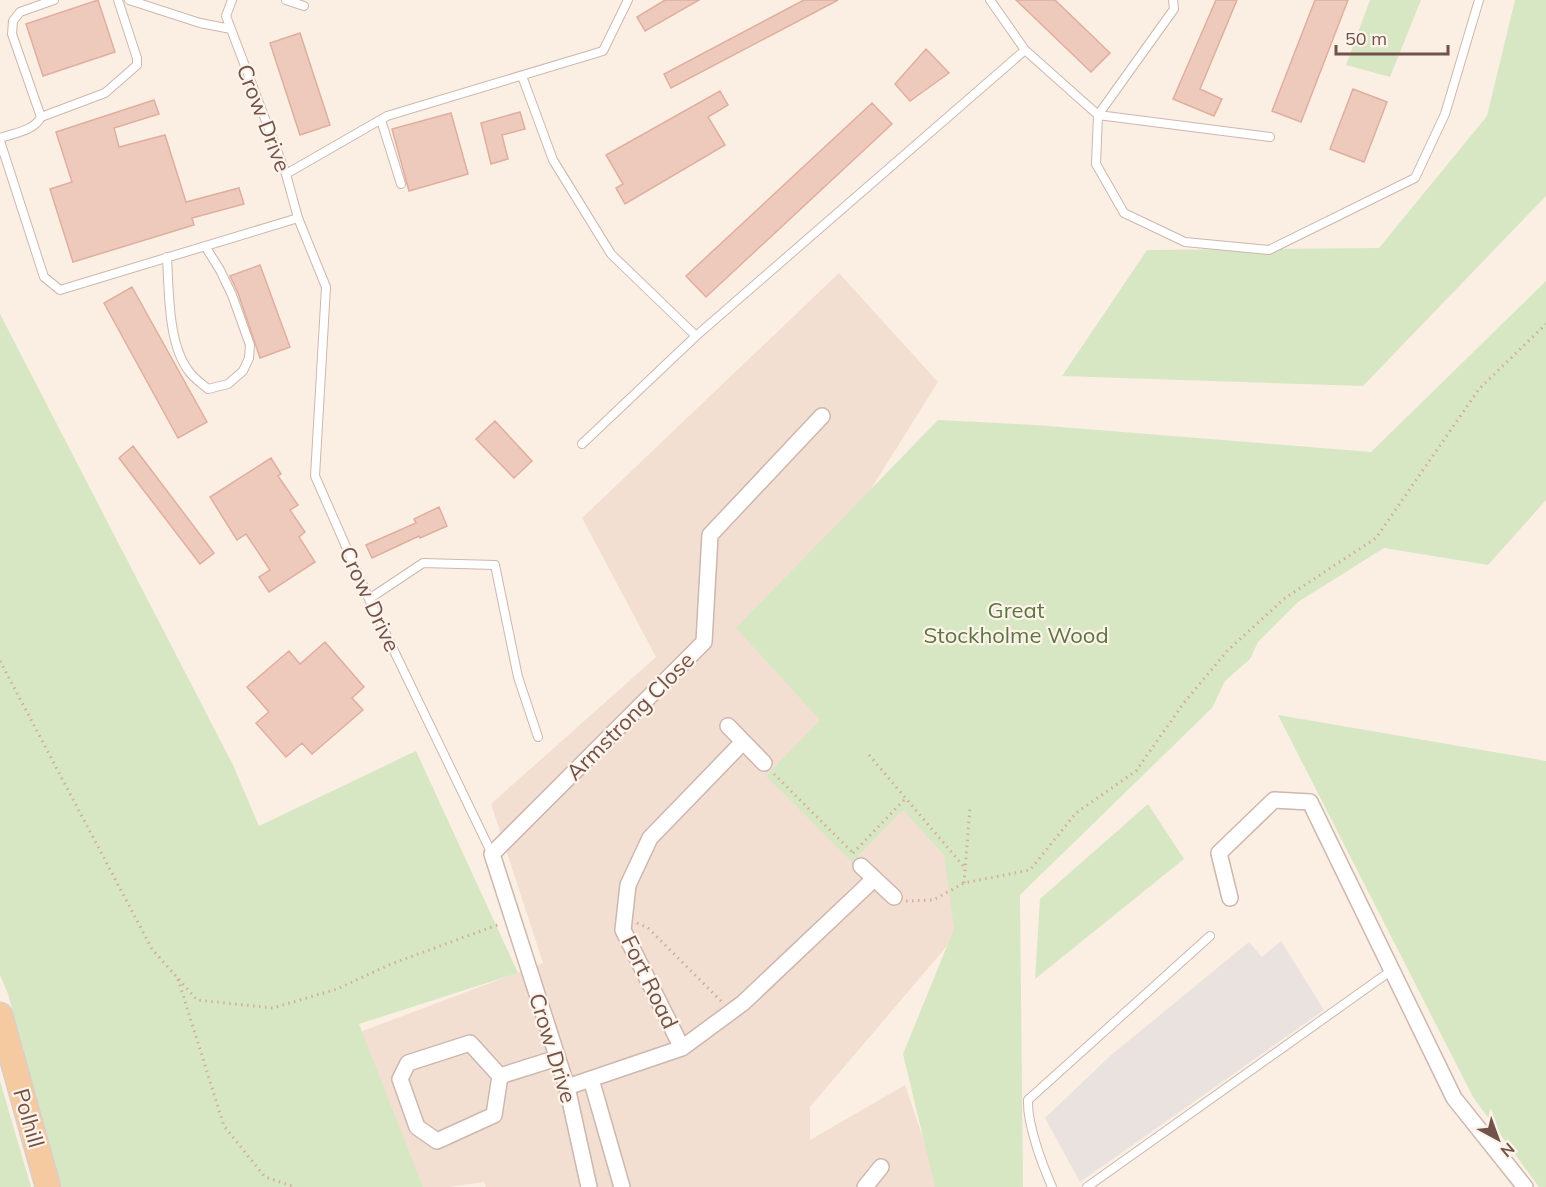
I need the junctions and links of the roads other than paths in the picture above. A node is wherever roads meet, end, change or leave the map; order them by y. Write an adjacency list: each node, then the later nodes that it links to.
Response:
1 (54, 0): 15 (lane)
2 (118, 0): 15 (lane)
3 (129, 0): 11 (lane)
4 (232, 0): 11 (lane, Crow Drive)
5 (286, 0): 10 (lane)
6 (627, 0): 13 (lane)
7 (990, 0): 12 (lane)
8 (1173, 0): 14 (lane)
9 (1479, 0): 14 (lane)
10 (304, 6)
11 (231, 29): 19 (lane, Crow Drive)
12 (1025, 50): 14 (lane); 24 (lane)
13 (522, 76): 16 (lane); 24 (lane)
14 (1098, 115): 17 (lane)
15 (41, 117): 18 (lane)
16 (381, 120): 19 (lane); 20 (lane)
17 (1270, 137)
18 (0, 140): 23 (lane)
19 (286, 174): 21 (lane, Crow Drive)
20 (401, 184)
21 (298, 218): 22 (lane); 27 (lane, Crow Drive)
22 (205, 246): 23 (lane); 23 (lane)
23 (166, 257)
24 (696, 336): 26 (lane)
25 (822, 416): 32 (street, Armstrong Close)
26 (582, 444)
27 (369, 599): 29 (lane); 32 (lane, Crow Drive)
28 (728, 726): 30 (street)
29 (538, 737)
30 (743, 741): 31 (street); 40 (street, Fort Road)
31 (764, 763)
32 (492, 854): 41 (street, Crow Drive)
33 (857, 859): 34 (street)
34 (874, 879): 35 (street); 40 (street, Fort Road)
35 (894, 897)
36 (1230, 898): 38 (street)
37 (1210, 936): 50 (lane)
38 (1392, 970): 51 (lane); 52 (street)
39 (0, 1015): 46 (main road, Polhill)
40 (682, 1048): 43 (street, Fort Road)
41 (557, 1058): 42 (street); 44 (street, Crow Drive)
42 (500, 1076): 42 (street)
43 (591, 1079): 44 (street, Fort Road); 48 (street)
44 (567, 1087): 47 (street, Crow Drive)
45 (881, 1167): 49 (street)
46 (48, 1187)
47 (589, 1187)
48 (622, 1187)
49 (865, 1187)
50 (1052, 1187)
51 (1087, 1187)
52 (1525, 1187)

